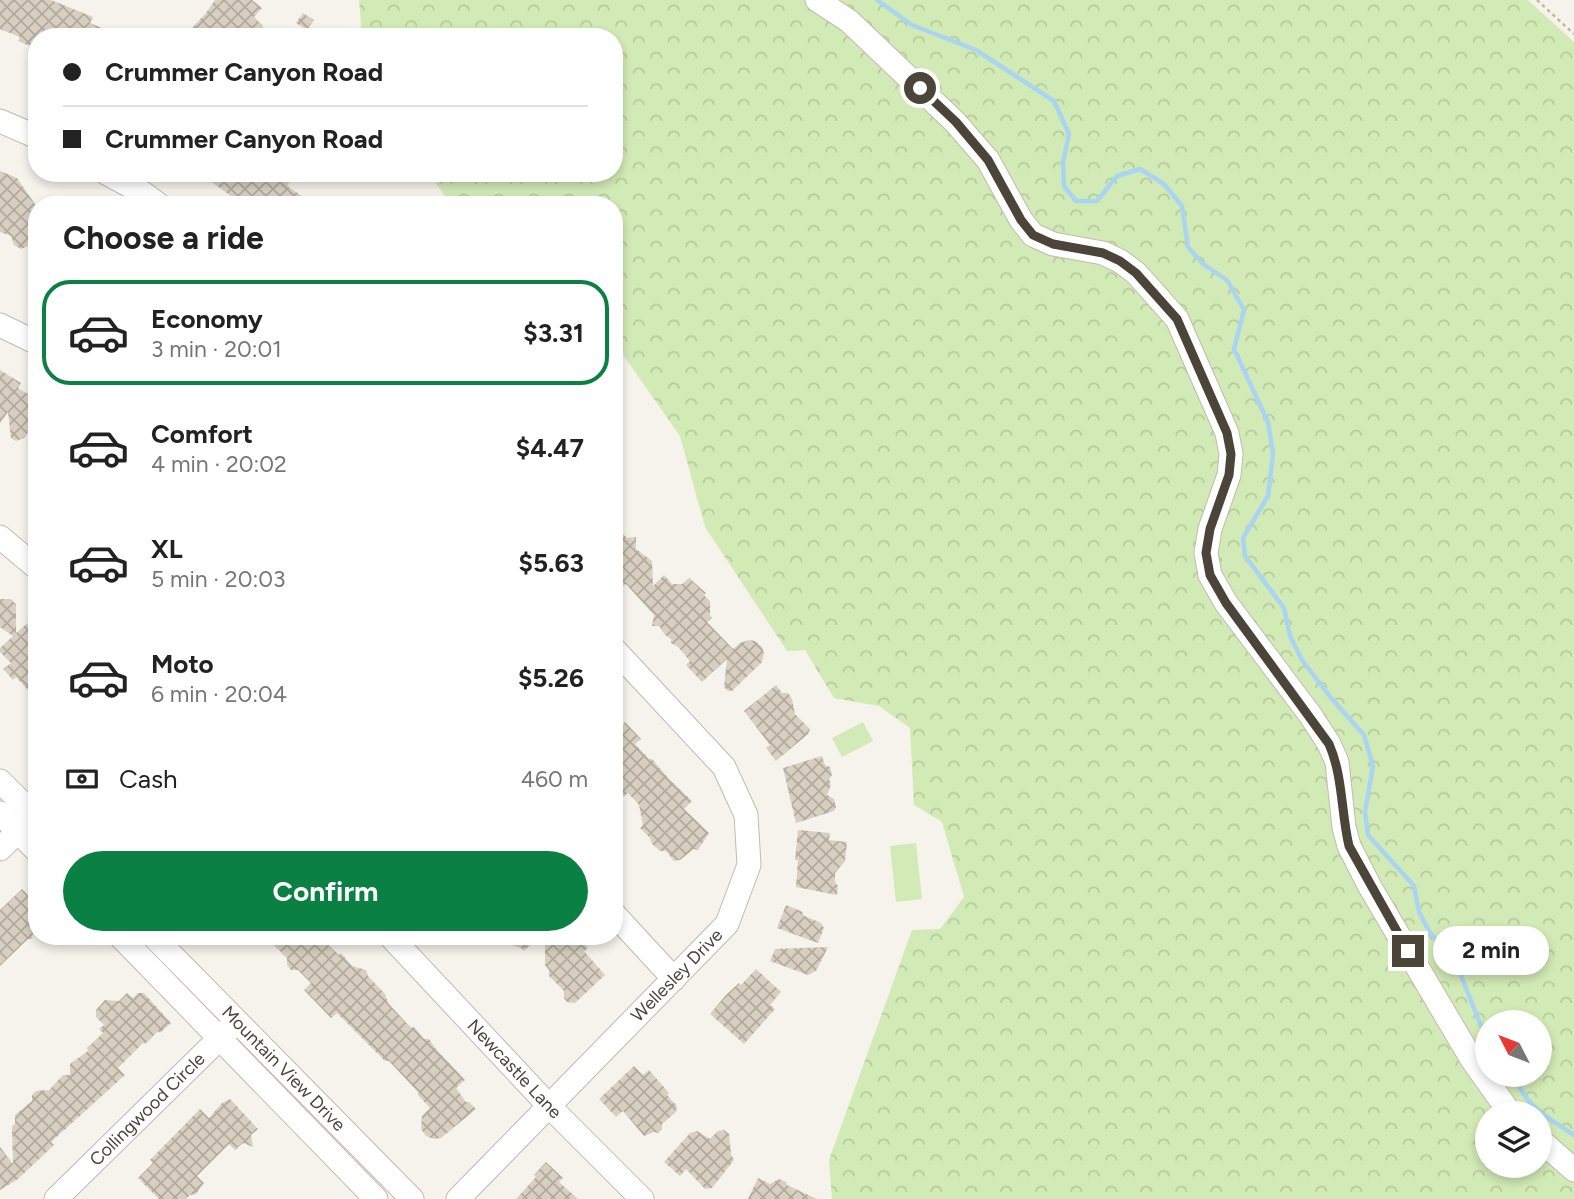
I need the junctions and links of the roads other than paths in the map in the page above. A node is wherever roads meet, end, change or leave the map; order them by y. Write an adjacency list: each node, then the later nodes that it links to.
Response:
1 (817, 0): 24 (street)
2 (0, 121): 3 (street)
3 (28, 132)
4 (123, 182): 5 (street)
5 (147, 196)
6 (0, 325): 7 (street)
7 (28, 339)
8 (0, 537): 9 (street)
9 (28, 560)
10 (623, 659): 21 (street, Wellesley Drive)
11 (0, 781): 13 (street)
12 (0, 813): 14 (street)
13 (28, 819)
14 (28, 821)
15 (28, 824): 16 (street)
16 (0, 849)
17 (623, 924): 21 (street)
18 (129, 945): 23 (street, Mountain View Drive)
19 (162, 945): 22 (street, Mountain View Drive)
20 (398, 945): 25 (street, Newcastle Lane)
21 (674, 979): 25 (street, Wellesley Drive)
22 (237, 1021): 23 (street, Collingwood Circle); 30 (street, Mountain View Drive)
23 (219, 1039): 28 (street, Collingwood Circle); 29 (street, Mountain View Drive)
24 (1501, 1101)
25 (550, 1107): 31 (street, Wellesley Drive); 32 (street, Newcastle Lane)
26 (1552, 1151): 27 (street)
27 (1574, 1170)
28 (56, 1199)
29 (376, 1199)
30 (412, 1199)
31 (458, 1199)
32 (642, 1199)

